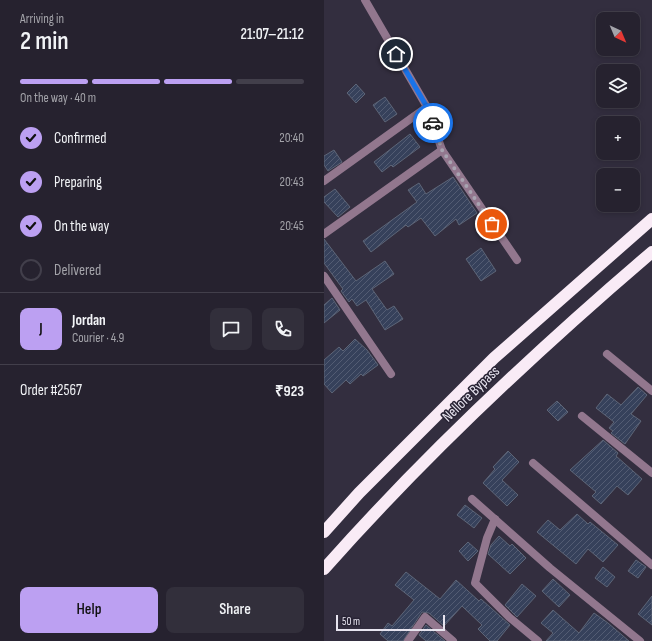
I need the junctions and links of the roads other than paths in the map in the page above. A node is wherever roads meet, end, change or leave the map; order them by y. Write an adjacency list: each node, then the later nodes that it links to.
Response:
1 (364, 0): 2 (street)
2 (427, 107): 3 (street); 4 (street)
3 (442, 150): 6 (street); 8 (street)
4 (324, 181)
5 (652, 219): 18 (highway, Nellore Bypass)
6 (324, 234)
7 (652, 252): 20 (highway, Nellore Bypass)
8 (517, 260)
9 (324, 276): 11 (street)
10 (607, 354): 12 (street)
11 (392, 374)
12 (652, 391)
13 (582, 416): 15 (street)
14 (533, 463): 19 (street)
15 (652, 473)
16 (472, 498): 17 (street)
17 (495, 519): 23 (street); 24 (street)
18 (324, 532)
19 (652, 565)
20 (324, 570)
21 (408, 641): 22 (street)
22 (453, 641)
23 (538, 641)
24 (640, 641)

